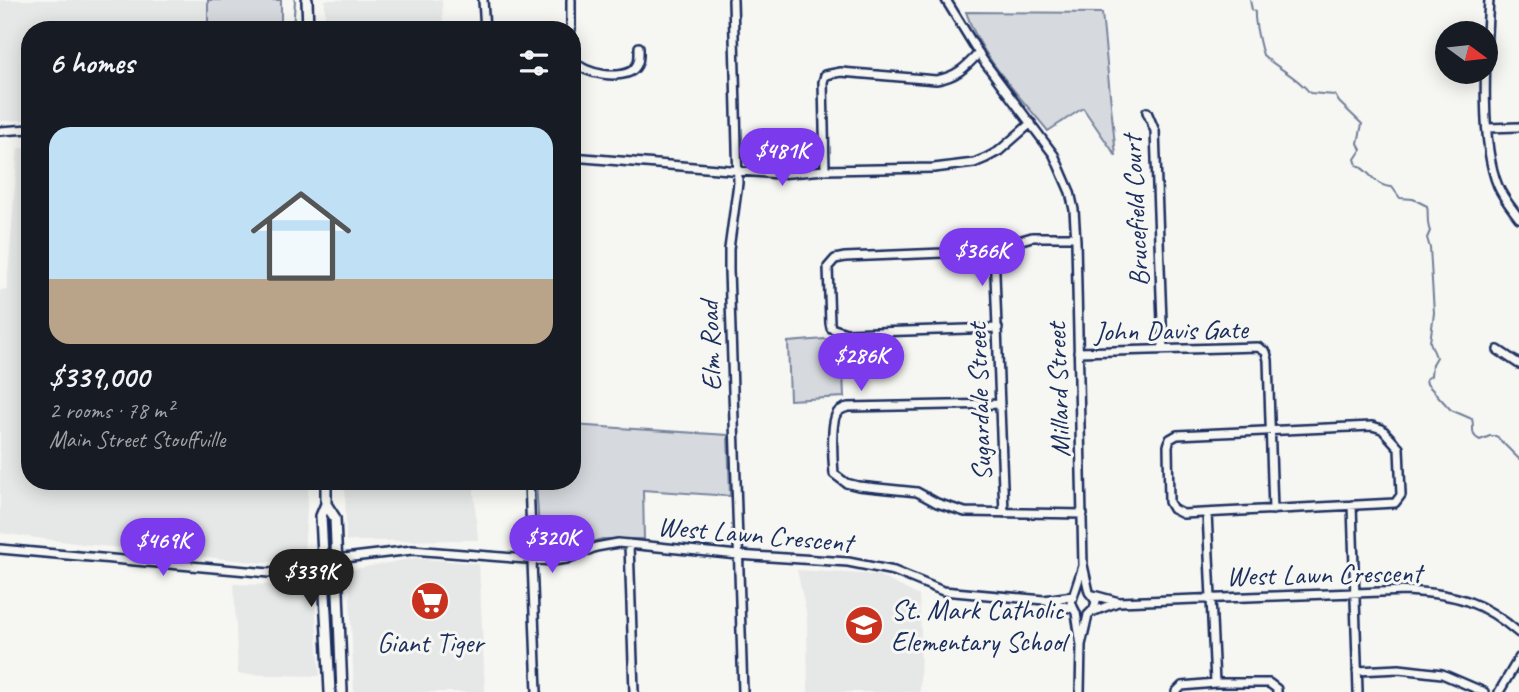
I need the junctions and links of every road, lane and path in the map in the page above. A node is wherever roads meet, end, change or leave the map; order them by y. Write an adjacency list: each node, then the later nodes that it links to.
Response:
1 (307, 0): 7 (main road)
2 (483, 0): 8 (street)
3 (571, 0): 9 (street)
4 (733, 0): 21 (street, Elm Road)
5 (946, 0): 11 (street, Millard Street)
6 (1489, 0): 16 (street)
7 (308, 21)
8 (484, 21)
9 (571, 21)
10 (639, 47): 12 (street)
11 (979, 53): 14 (street, Millard Street); 20 (street)
12 (581, 66)
13 (1147, 112): 26 (street, Brucefield Court)
14 (1031, 123): 20 (street); 23 (street, Millard Street)
15 (1519, 127): 16 (street)
16 (1488, 128): 22 (street)
17 (21, 130): 18 (street)
18 (0, 131)
19 (581, 159): 21 (street)
20 (825, 170): 21 (street)
21 (738, 172): 42 (street, Elm Road)
22 (1519, 218)
23 (1076, 237): 24 (street); 28 (street, Millard Street)
24 (994, 247): 25 (street, Sugardale Street); 25 (street)
25 (998, 328): 30 (street, Sugardale Street)
26 (1163, 349): 28 (street, John Davis Gate); 31 (street, John Davis Gate)
27 (1497, 350): 29 (street)
28 (1078, 352): 39 (street, Millard Street)
29 (1519, 364)
30 (1000, 404): 37 (street, Sugardale Street); 37 (street)
31 (1270, 431): 35 (street); 36 (street, John Davis Gate); 38 (street)
32 (326, 490): 34 (main road)
33 (530, 490): 44 (street)
34 (326, 504): 43 (main road); 45 (main road)
35 (1352, 505): 36 (street); 48 (street)
36 (1273, 510): 38 (street)
37 (1004, 513): 39 (street)
38 (1208, 513): 50 (street)
39 (1083, 514): 46 (street, Millard Street)
40 (629, 544): 42 (street, West Lawn Crescent); 44 (street, West Lawn Crescent); 63 (street)
41 (0, 549): 45 (street, West Lawn Crescent)
42 (738, 555): 51 (street, West Lawn Crescent); 64 (street, Elm Road)
43 (336, 559): 44 (street, West Lawn Crescent); 45 (street, West Lawn Crescent); 61 (main road)
44 (532, 559): 62 (street)
45 (324, 562): 60 (main road)
46 (1083, 565): 47 (street, Millard Street); 49 (street, Millard Street)
47 (1091, 593): 49 (street); 52 (street, West Lawn Crescent); 54 (street)
48 (1354, 593): 50 (street, West Lawn Crescent); 55 (street, West Lawn Crescent); 58 (street)
49 (1074, 595): 51 (street, West Lawn Crescent); 53 (street)
50 (1212, 598): 52 (street, West Lawn Crescent); 59 (street)
51 (1044, 600): 53 (street, West Lawn Crescent)
52 (1119, 602): 54 (street, West Lawn Crescent)
53 (1074, 611): 54 (street); 56 (street)
54 (1090, 613): 56 (street)
55 (1519, 633)
56 (1081, 645): 65 (street)
57 (1519, 658): 70 (street)
58 (1357, 671): 68 (street); 69 (street)
59 (1215, 683): 66 (street); 67 (street)
60 (330, 692)
61 (342, 692)
62 (537, 692)
63 (634, 692)
64 (743, 692)
65 (1080, 692)
66 (1177, 692)
67 (1277, 692)
68 (1358, 692)
69 (1484, 692)
70 (1499, 692)

